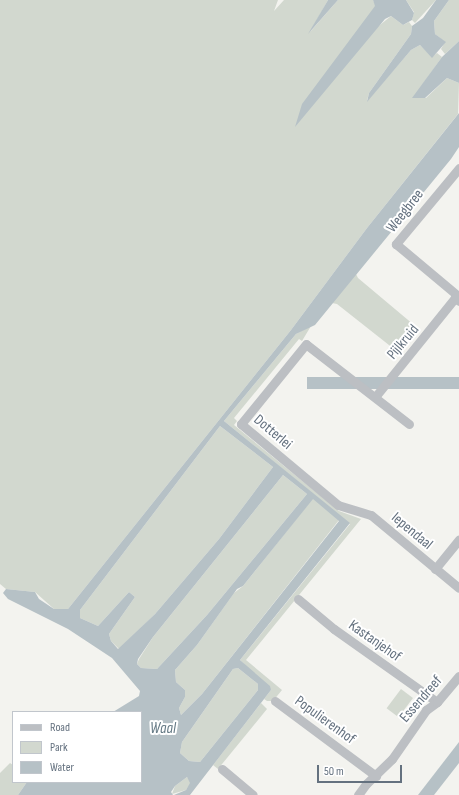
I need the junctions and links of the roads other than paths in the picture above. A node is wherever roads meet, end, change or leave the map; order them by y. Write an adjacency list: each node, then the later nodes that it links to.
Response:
1 (459, 168): 2 (street, Weegbree)
2 (455, 301): 3 (street, Pijlkruid)
3 (375, 397): 4 (street); 5 (street, Dotterlei)
4 (409, 424)
5 (371, 515): 7 (street, Iependaal)
6 (459, 540): 7 (street, Iependaal)
7 (435, 569): 8 (street, Iependaal)
8 (459, 588)
9 (298, 600): 12 (street, Kastanjehof)
10 (459, 676): 12 (street, Essendreef)
11 (275, 701): 14 (street, Populierenhof)
12 (437, 702): 14 (street, Essendreef)
13 (222, 769): 15 (street)
14 (376, 776): 16 (street, Essendreef)
15 (253, 795)
16 (358, 795)

